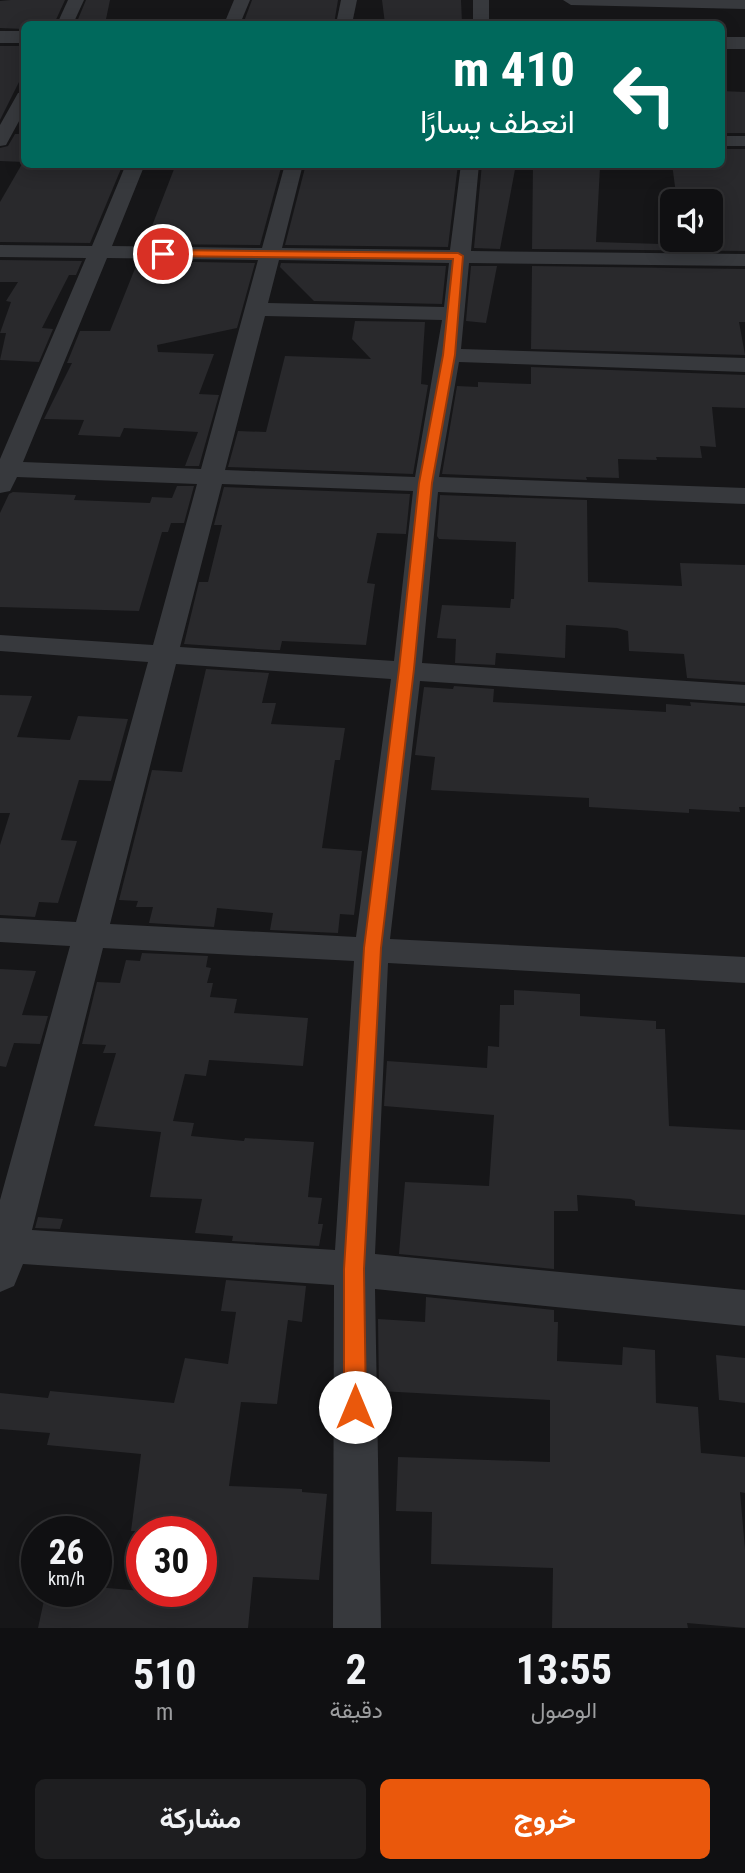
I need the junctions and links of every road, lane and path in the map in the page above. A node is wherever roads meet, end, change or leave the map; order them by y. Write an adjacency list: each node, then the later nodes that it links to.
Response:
1 (76, 0): 8 (street)
2 (242, 0): 9 (street)
3 (349, 0): 10 (street)
4 (481, 0): 11 (street)
5 (571, 0): 7 (street)
6 (745, 4): 7 (street)
7 (669, 5)
8 (66, 21)
9 (233, 21)
10 (345, 21)
11 (481, 21)
12 (0, 37): 13 (street)
13 (21, 37)
14 (725, 43): 15 (street)
15 (745, 44)
16 (21, 103): 17 (street)
17 (8, 130)
18 (725, 141): 19 (street)
19 (745, 141)
20 (134, 168): 24 (street)
21 (293, 168): 25 (street)
22 (469, 168): 26 (street)
23 (0, 251): 24 (street)
24 (99, 252): 25 (street); 32 (street)
25 (272, 255): 26 (street); 28 (street)
26 (458, 256): 27 (street); 29 (street)
27 (745, 260)
28 (257, 309): 29 (street); 33 (street)
29 (452, 314): 30 (street)
30 (449, 355): 31 (street); 34 (street)
31 (745, 365)
32 (3, 475): 33 (street)
33 (214, 476): 34 (street); 37 (street)
34 (426, 483): 35 (street); 38 (street)
35 (745, 496)
36 (0, 643): 37 (street)
37 (163, 655): 38 (street); 41 (street)
38 (407, 669): 39 (street); 42 (street)
39 (745, 694)
40 (0, 930): 41 (street)
41 (91, 936): 42 (street); 44 (street)
42 (372, 948): 43 (street); 45 (street)
43 (745, 970)
44 (3, 1255): 45 (street)
45 (354, 1269): 46 (street); 47 (street)
46 (745, 1308)
47 (357, 1628)

